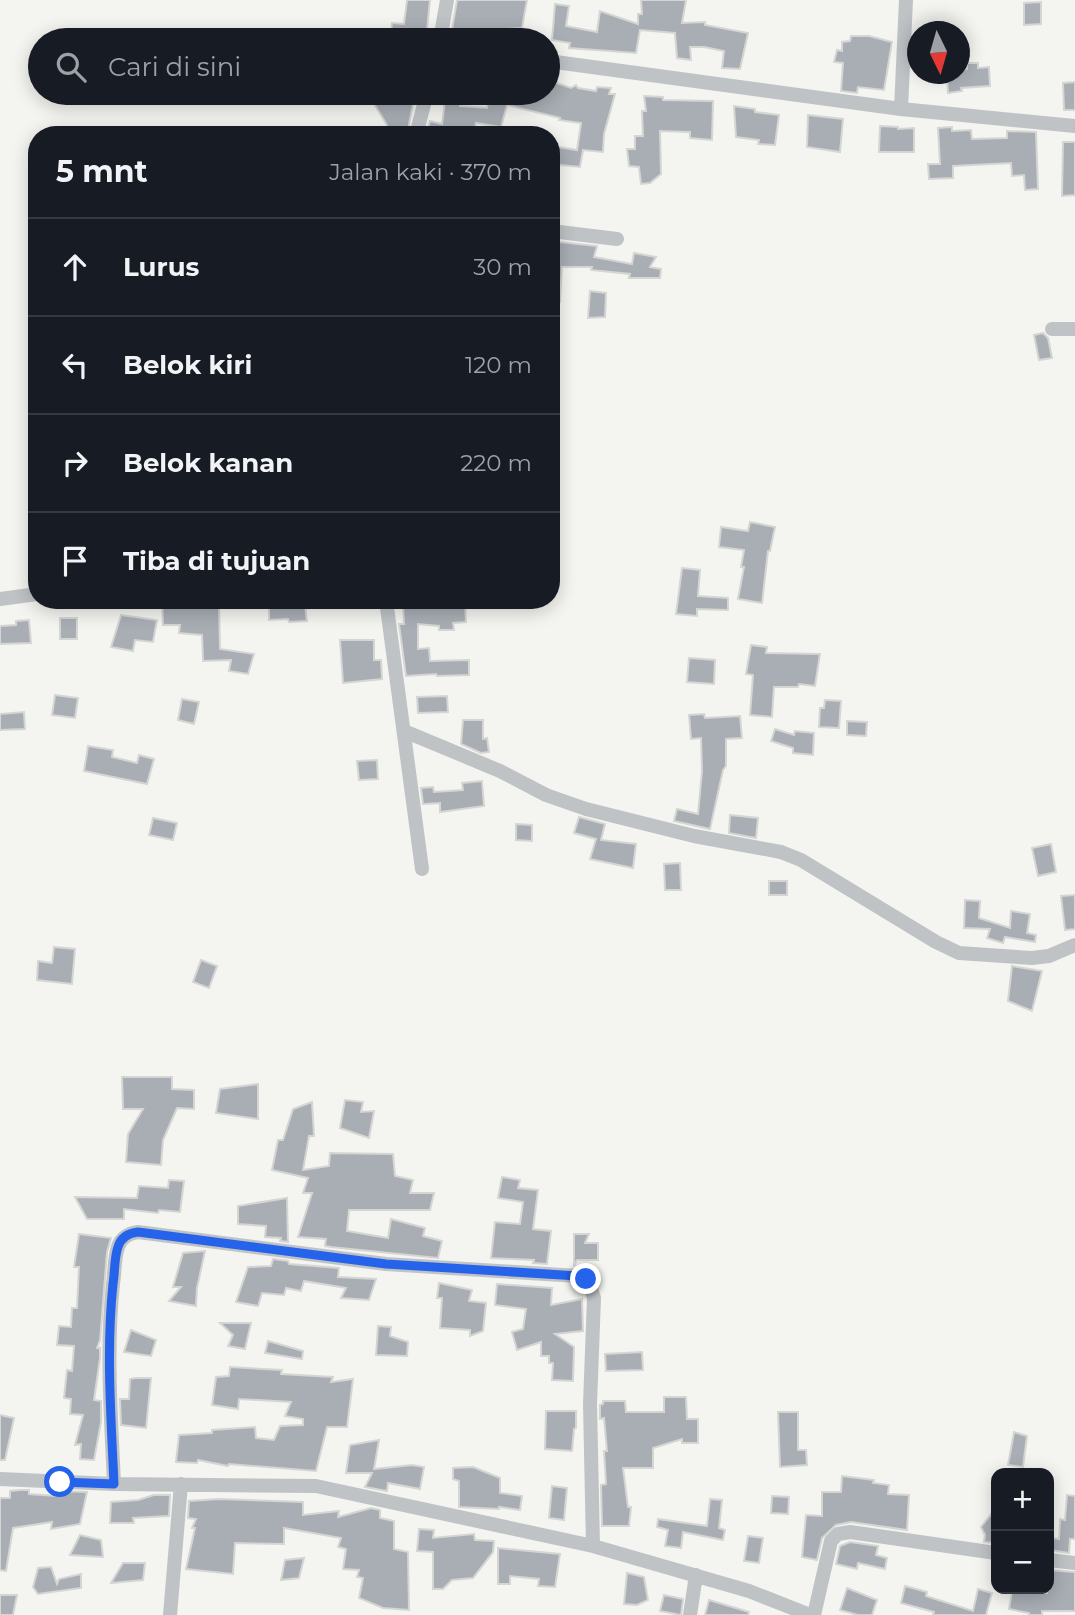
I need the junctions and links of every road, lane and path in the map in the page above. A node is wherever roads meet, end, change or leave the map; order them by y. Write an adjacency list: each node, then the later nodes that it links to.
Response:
1 (447, 0): 3 (street)
2 (906, 0): 6 (street)
3 (444, 28)
4 (560, 63): 6 (street)
5 (424, 105): 7 (street)
6 (901, 109): 8 (street)
7 (418, 126)
8 (1075, 126)
9 (560, 232): 10 (street)
10 (617, 239)
11 (1052, 329): 12 (street)
12 (1075, 329)
13 (28, 595): 14 (street)
14 (0, 599)
15 (387, 609): 16 (street)
16 (404, 731): 17 (street); 18 (street)
17 (422, 869)
18 (1075, 945)
19 (0, 1479): 20 (street)
20 (114, 1484): 21 (street); 22 (street)
21 (181, 1484): 22 (street); 27 (street)
22 (593, 1546): 26 (street)
23 (991, 1552): 29 (street)
24 (1054, 1561): 25 (street)
25 (1075, 1563)
26 (696, 1575): 28 (street); 29 (street)
27 (170, 1615)
28 (690, 1615)
29 (812, 1615)

